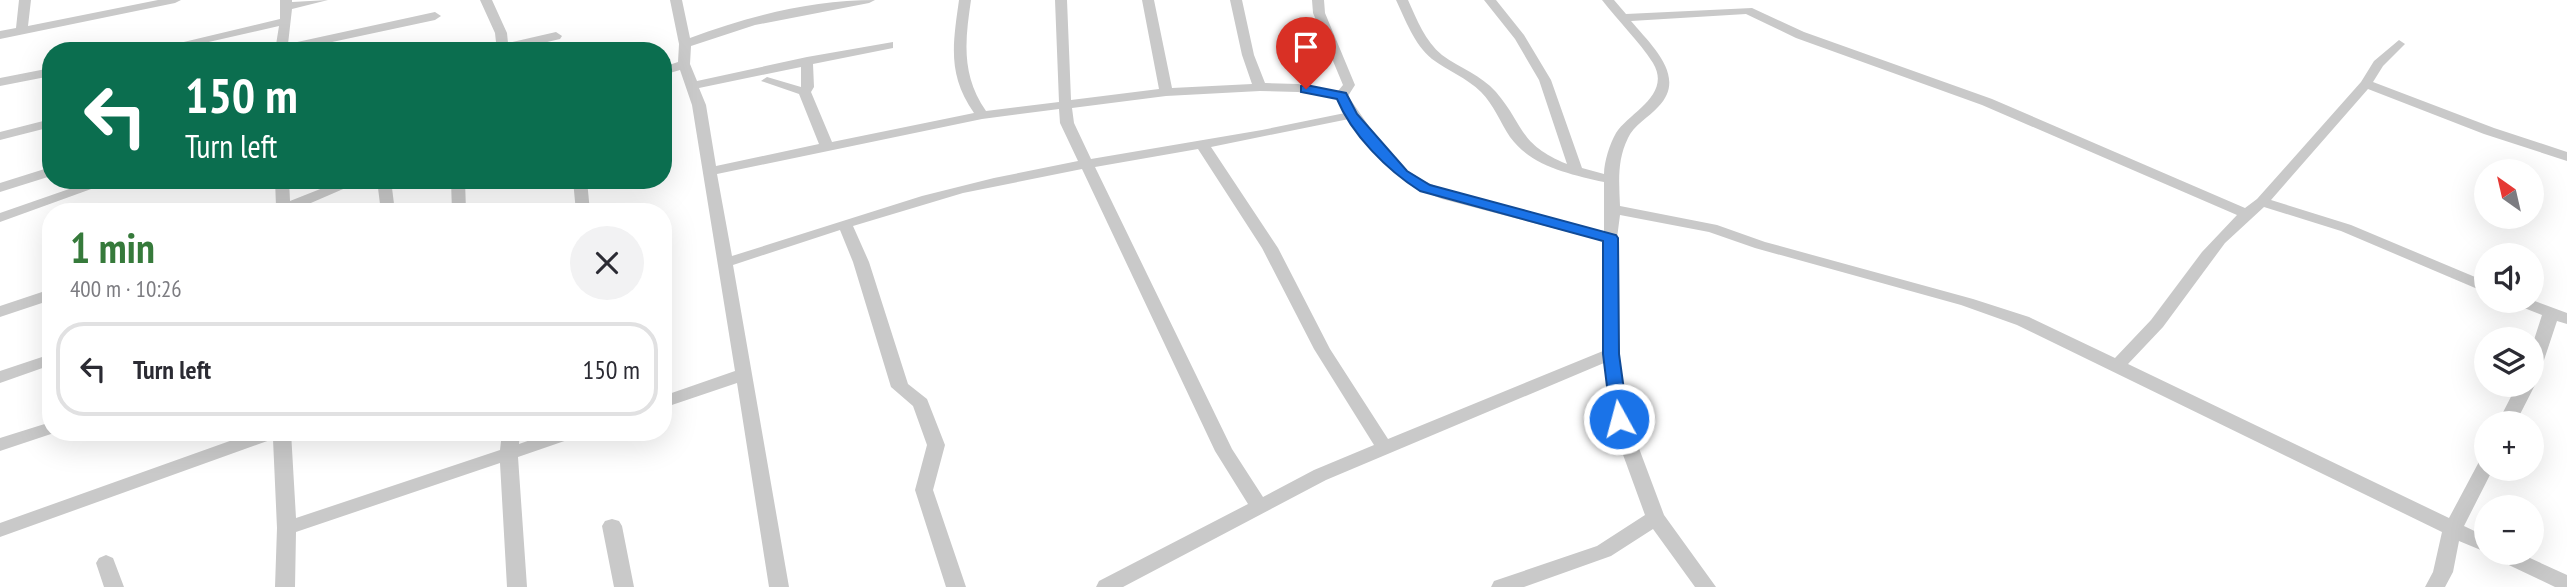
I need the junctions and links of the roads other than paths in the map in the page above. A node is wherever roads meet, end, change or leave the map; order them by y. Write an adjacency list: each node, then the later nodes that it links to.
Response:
1 (25, 0): 21 (street)
2 (175, 0): 15 (street)
3 (321, 0): 17 (street)
4 (486, 0): 27 (street)
5 (676, 0): 29 (street)
6 (869, 0): 16 (street)
7 (965, 0): 45 (street)
8 (1061, 0): 44 (street)
9 (1148, 0): 42 (street)
10 (1236, 0): 40 (street)
11 (1318, 0): 43 (street)
12 (1402, 0): 54 (street)
13 (1490, 0): 54 (street)
14 (1608, 0): 19 (street)
15 (150, 2): 21 (street)
16 (827, 3): 29 (street)
17 (286, 4): 20 (street)
18 (435, 16): 26 (street)
19 (1625, 18): 56 (street); 65 (street)
20 (286, 21): 24 (street); 25 (street)
21 (22, 30): 22 (street)
22 (0, 35)
23 (556, 36): 28 (street)
24 (192, 42)
25 (282, 42)
26 (317, 42)
27 (502, 42)
28 (533, 42)
29 (685, 44): 33 (street)
30 (2399, 44): 38 (street)
31 (889, 45): 32 (street)
32 (807, 61): 39 (street); 41 (street)
33 (684, 64): 34 (street); 39 (street)
34 (672, 68)
35 (42, 74): 37 (street)
36 (767, 81): 41 (street)
37 (0, 82)
38 (2366, 84): 51 (street); 60 (street)
39 (692, 86): 53 (street)
40 (1260, 87): 42 (street); 43 (street)
41 (804, 92): 50 (street)
42 (1166, 92): 44 (street)
43 (1342, 96): 46 (street)
44 (1064, 104): 45 (street); 52 (street)
45 (982, 115): 50 (street)
46 (1350, 115): 49 (street); 68 (street)
47 (42, 125): 48 (street)
48 (0, 136)
49 (1203, 145): 52 (street); 87 (street)
50 (827, 147): 53 (street)
51 (2567, 157)
52 (1086, 166): 67 (street); 90 (street)
53 (710, 171): 69 (street)
54 (1576, 171): 56 (street)
55 (42, 174): 57 (street)
56 (1612, 180): 64 (street)
57 (0, 188)
58 (83, 189): 62 (street)
59 (334, 189): 63 (street)
60 (2262, 202): 65 (street); 70 (street)
61 (42, 203): 66 (street)
62 (43, 203)
63 (298, 203)
64 (1613, 209): 68 (street); 77 (street)
65 (2245, 214): 77 (street)
66 (0, 218)
67 (846, 226): 69 (street); 105 (street)
68 (1610, 238): 75 (street)
69 (724, 263): 78 (street)
70 (2474, 283)
71 (42, 297): 72 (street)
72 (0, 312)
73 (2559, 316): 74 (street)
74 (2544, 348)
75 (1611, 354): 87 (street); 91 (street)
76 (42, 362): 79 (street)
77 (2117, 366): 95 (street)
78 (742, 375): 80 (street); 104 (street)
79 (0, 377)
80 (672, 399)
81 (42, 431): 86 (street)
82 (249, 441): 94 (street)
83 (282, 441): 93 (street)
84 (510, 441): 88 (street)
85 (547, 441): 88 (street)
86 (0, 445)
87 (1384, 447): 90 (street)
88 (509, 454): 93 (street); 102 (street)
89 (2478, 481): 95 (street)
90 (1259, 508): 106 (street)
91 (1655, 518): 107 (street); 108 (street)
92 (612, 526): 103 (street)
93 (287, 528): 101 (street)
94 (0, 530)
95 (2452, 530): 96 (street); 109 (street)
96 (2474, 540)
97 (106, 563): 100 (street)
98 (2527, 565): 99 (street)
99 (2567, 584)
100 (114, 587)
101 (285, 587)
102 (517, 587)
103 (624, 587)
104 (779, 587)
105 (956, 587)
106 (1106, 587)
107 (1501, 587)
108 (1706, 587)
109 (2435, 587)

